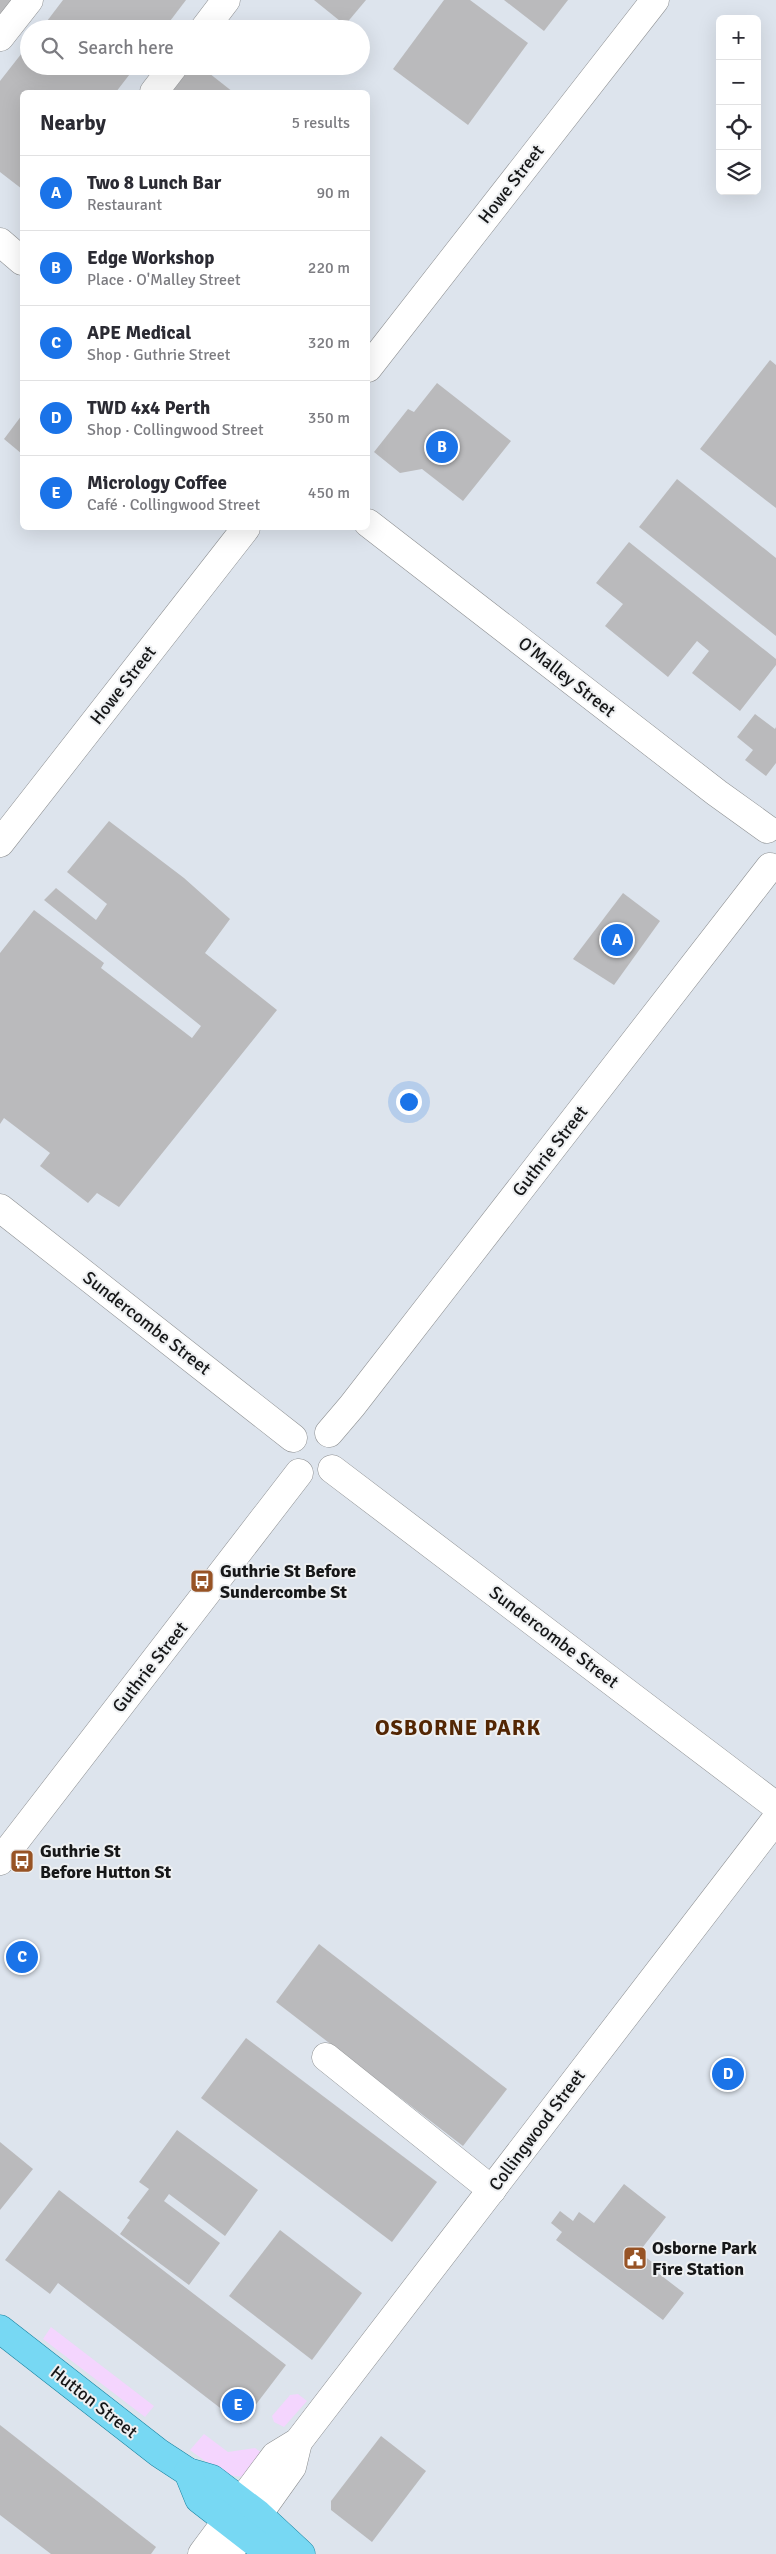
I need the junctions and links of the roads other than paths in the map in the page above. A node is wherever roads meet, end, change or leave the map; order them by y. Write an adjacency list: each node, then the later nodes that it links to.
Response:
1 (29, 0): 5 (street)
2 (226, 0): 4 (street)
3 (654, 0): 10 (street, Howe Street)
4 (211, 20)
5 (0, 37)
6 (167, 75): 7 (street)
7 (156, 90)
8 (0, 242): 9 (street)
9 (20, 258)
10 (370, 365)
11 (370, 525): 13 (street, O'Malley Street)
12 (244, 530): 14 (street, Howe Street)
13 (772, 826): 15 (street)
14 (0, 843)
15 (773, 869): 17 (street, Guthrie Street)
16 (0, 1208): 18 (street, Sundercombe Street)
17 (329, 1433): 18 (street); 19 (street)
18 (293, 1438): 20 (street)
19 (332, 1468): 20 (street); 21 (street, Sundercombe Street)
20 (299, 1473): 23 (street, Guthrie Street)
21 (776, 1806)
22 (776, 1819): 25 (street, Collingwood Street)
23 (0, 1861)
24 (326, 2057): 25 (street)
25 (492, 2190): 27 (street, Collingwood Street)
26 (0, 2329): 27 (main road, Hutton Street)
27 (242, 2517): 28 (street, Collingwood Street); 29 (street, Collingwood Street); 30 (main road, Hutton Street); 31 (main road, Hutton Street)
28 (202, 2554)
29 (226, 2554)
30 (270, 2554)
31 (301, 2554)

